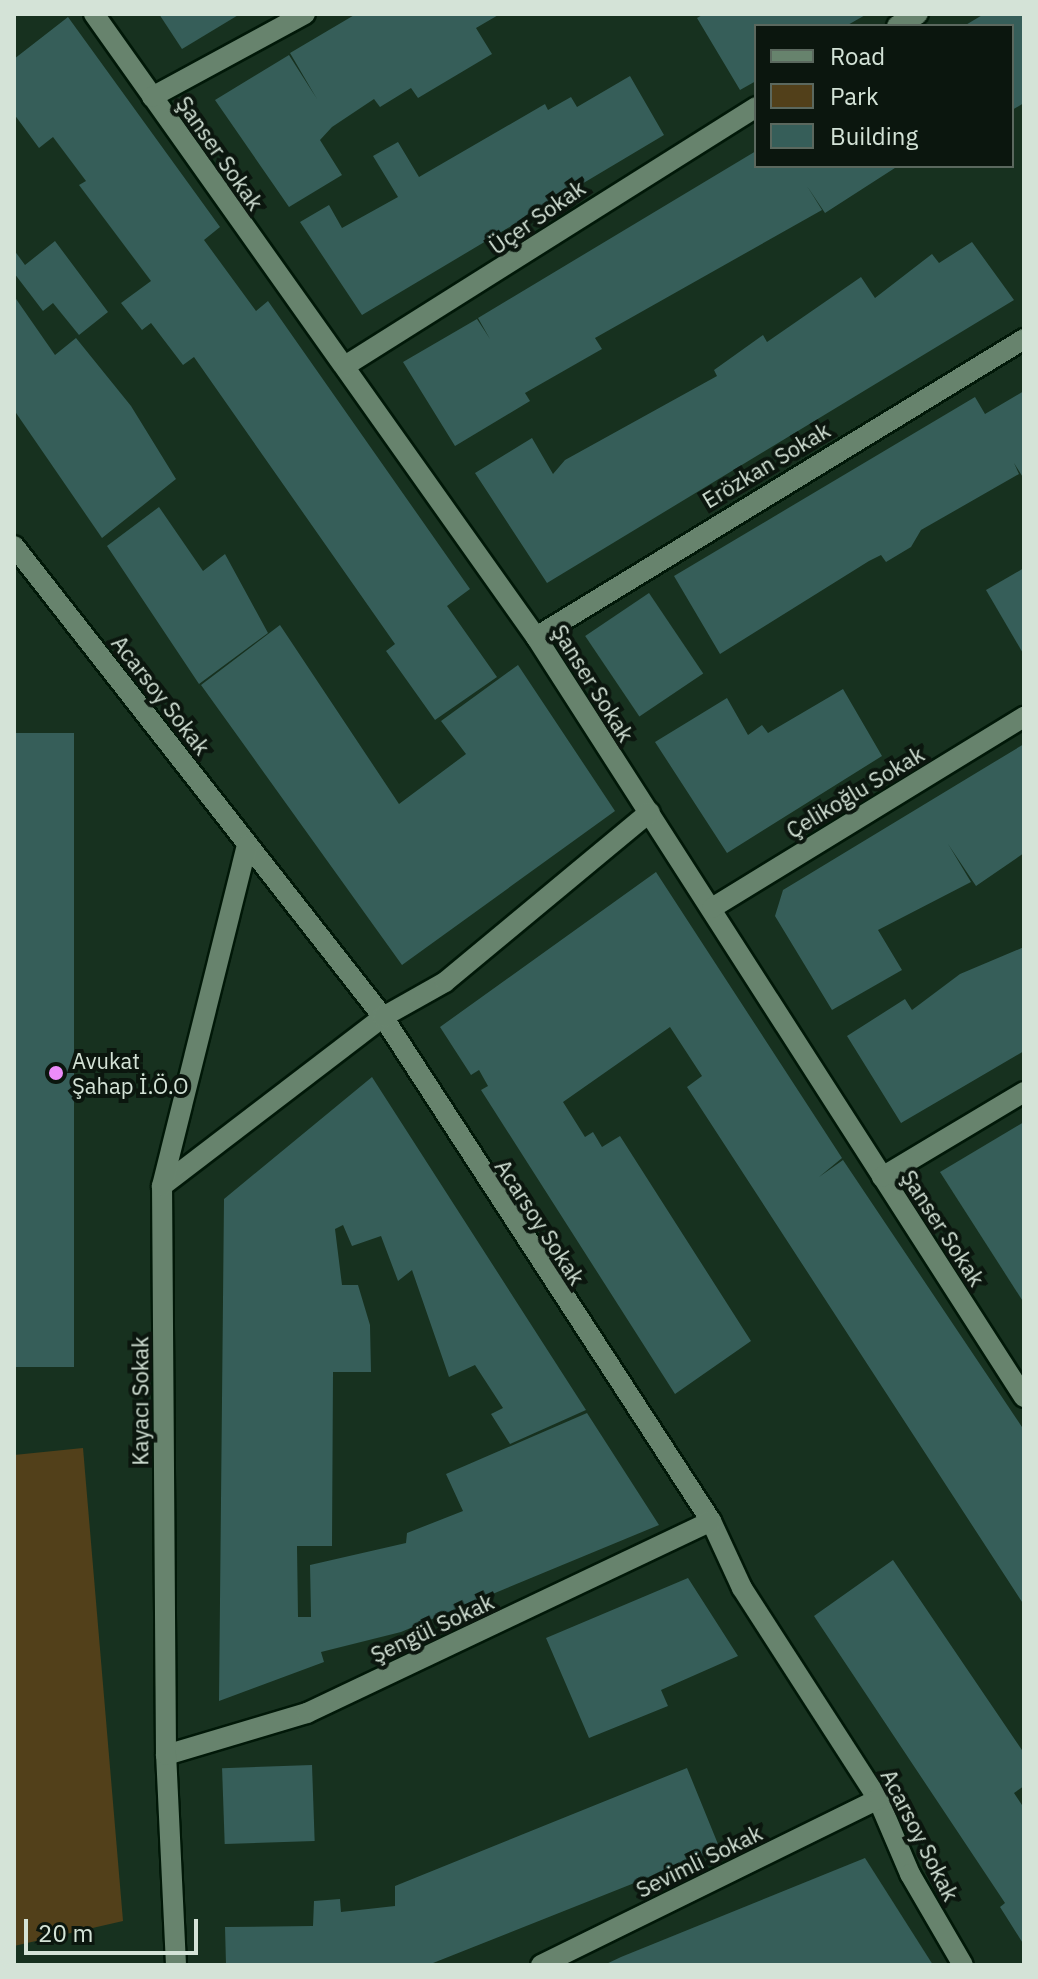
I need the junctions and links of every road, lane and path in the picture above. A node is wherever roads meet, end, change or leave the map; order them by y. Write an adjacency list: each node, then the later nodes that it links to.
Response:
1 (94, 14): 5 (street, Şanser Sokak)
2 (305, 14): 5 (street)
3 (918, 14): 4 (street)
4 (900, 24)
5 (152, 97): 8 (street, Şanser Sokak)
6 (754, 108): 8 (street, Üçer Sokak)
7 (1024, 339): 10 (street, Erözkan Sokak)
8 (345, 366): 10 (street, Şanser Sokak)
9 (14, 546): 13 (street, Acarsoy Sokak)
10 (536, 637): 12 (street, Şanser Sokak)
11 (1024, 717): 14 (street, Çelikoğlu Sokak)
12 (650, 812): 14 (street, Şanser Sokak); 15 (street)
13 (247, 846): 15 (street, Acarsoy Sokak); 18 (street, Kayacı Sokak)
14 (712, 908): 17 (street, Şanser Sokak)
15 (383, 1017): 18 (street); 20 (street, Acarsoy Sokak)
16 (1024, 1092): 17 (street)
17 (882, 1177): 19 (street, Şanser Sokak)
18 (162, 1186): 21 (street, Kayacı Sokak)
19 (1024, 1397)
20 (711, 1521): 21 (street, Şengül Sokak); 22 (street, Acarsoy Sokak)
21 (166, 1755): 23 (street, Kayacı Sokak)
22 (878, 1799): 24 (street, Sevimli Sokak); 25 (street, Acarsoy Sokak)
23 (176, 1965)
24 (541, 1965)
25 (963, 1965)

